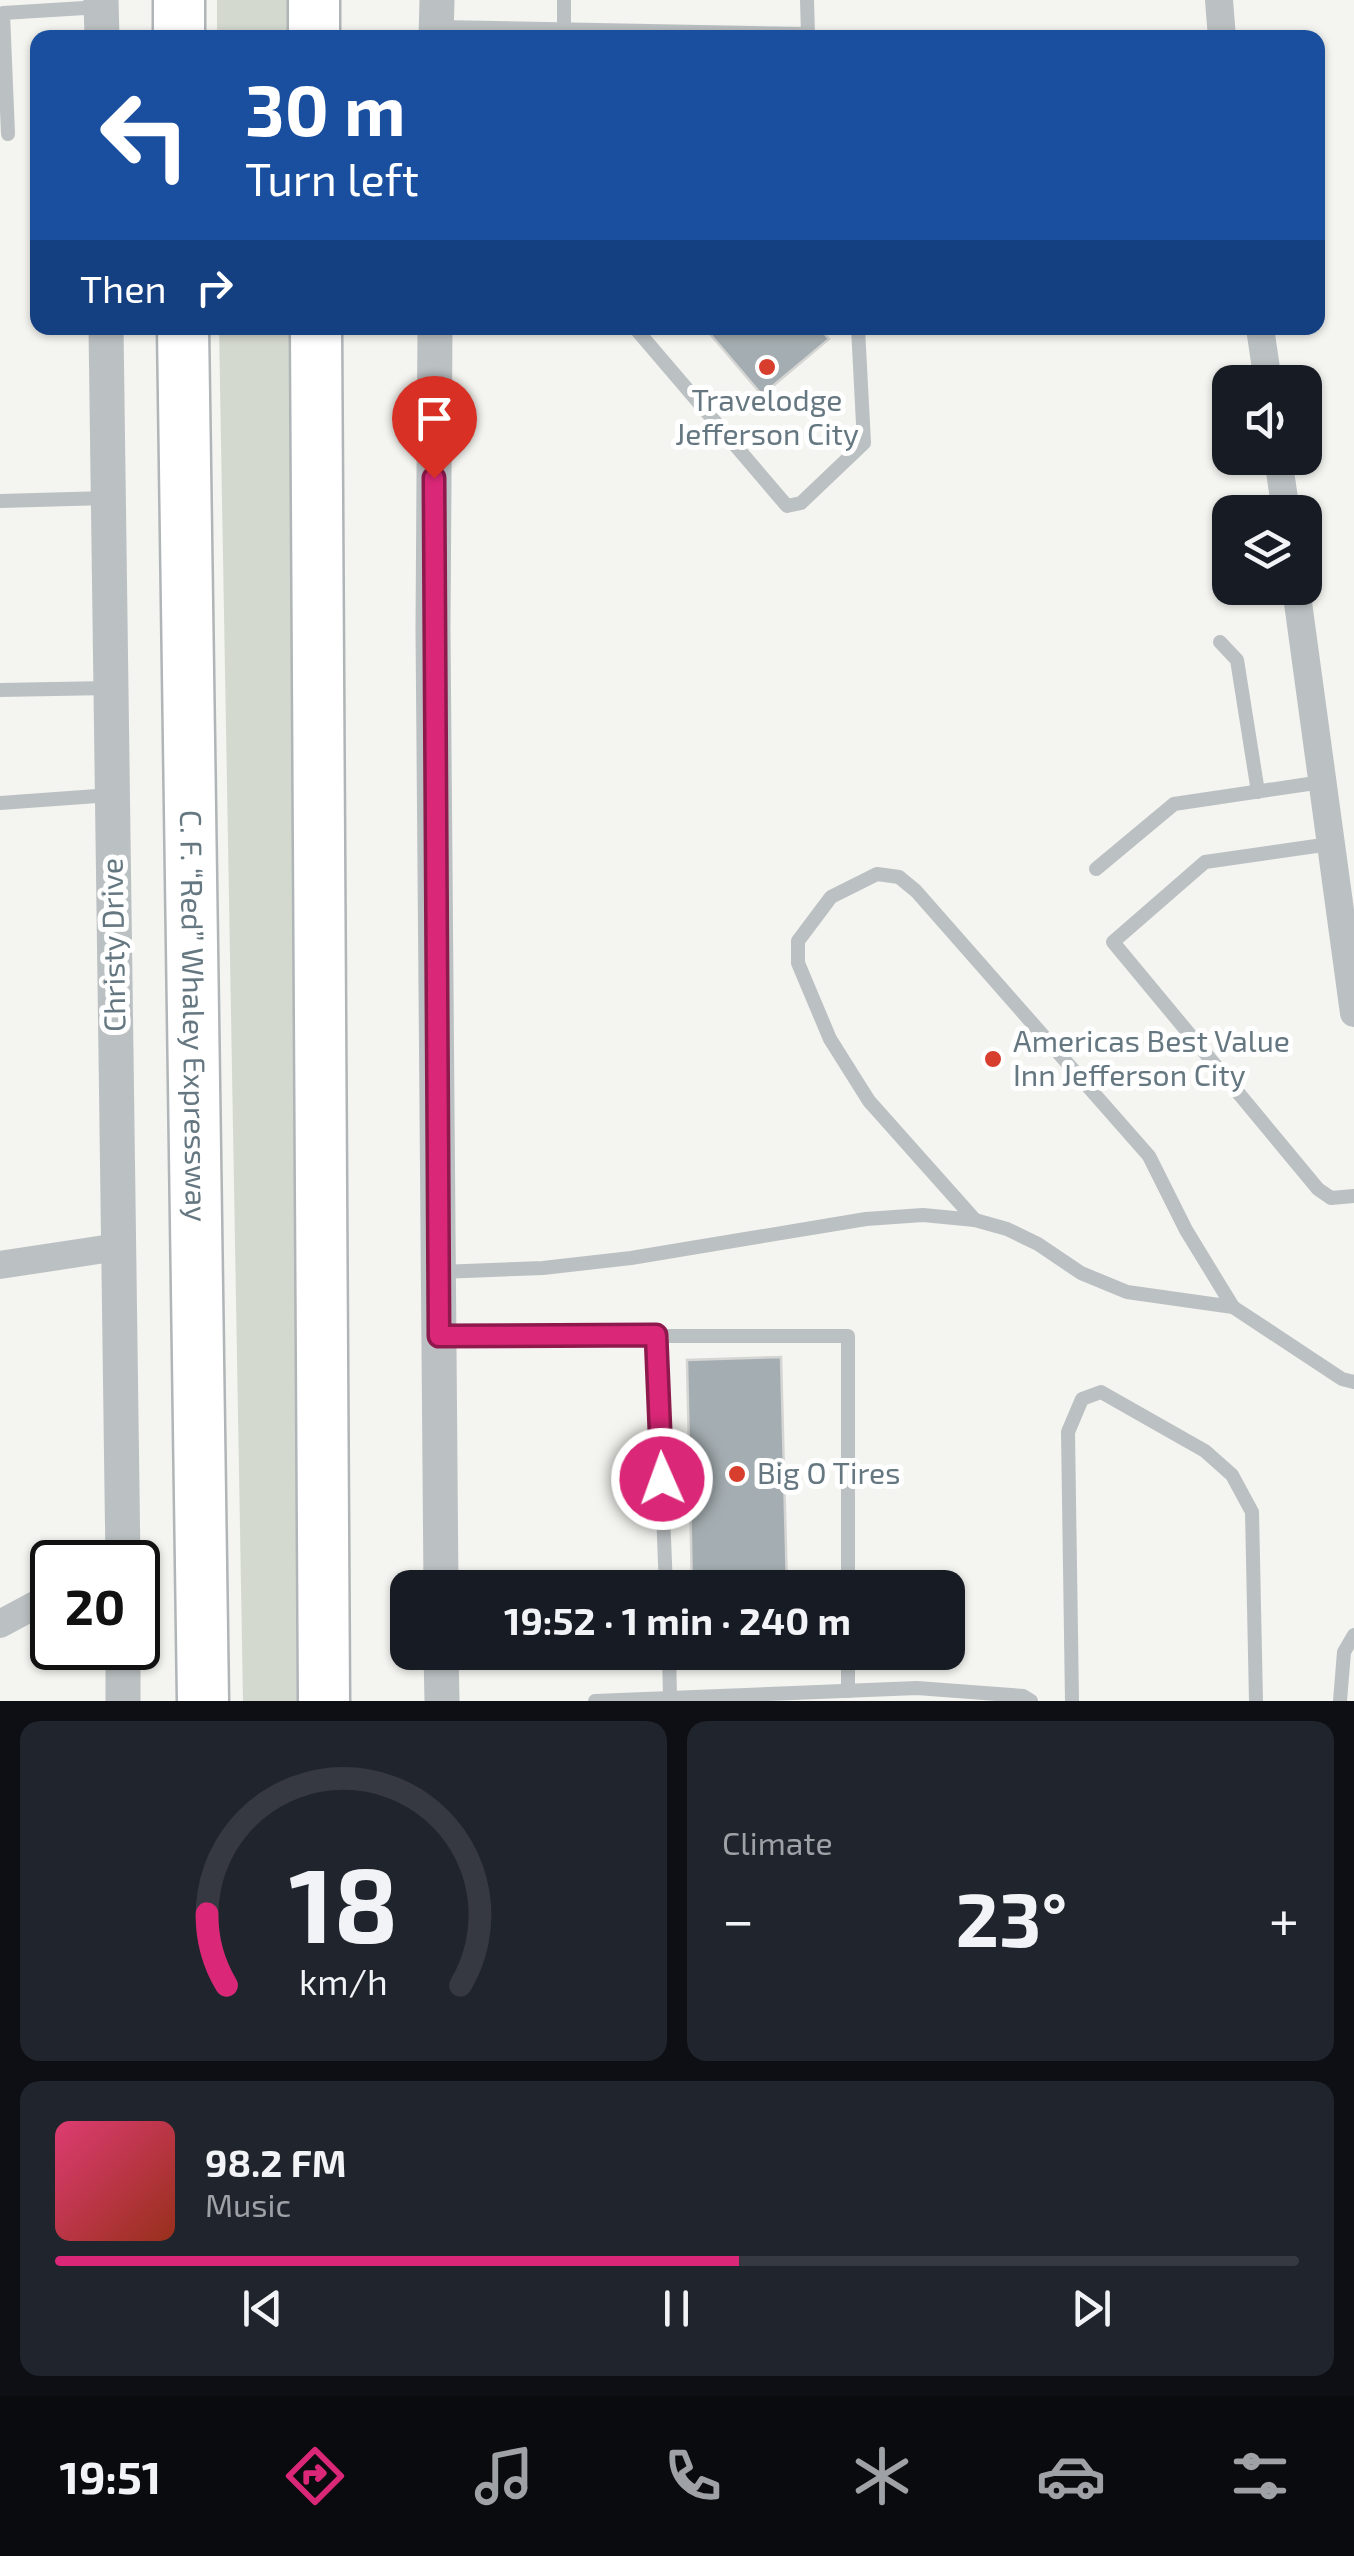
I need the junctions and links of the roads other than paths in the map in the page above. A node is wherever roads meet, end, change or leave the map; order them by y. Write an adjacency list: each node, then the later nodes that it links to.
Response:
1 (179, 0): 8 (highway)
2 (314, 0): 9 (highway)
3 (564, 0): 10 (lane)
4 (807, 0): 11 (lane)
5 (1219, 0): 12 (street)
6 (102, 15): 13 (lane)
7 (436, 22): 10 (lane)
8 (179, 30)
9 (314, 30)
10 (564, 30)
11 (808, 30)
12 (1221, 30)
13 (8, 134)
14 (106, 335): 22 (street, Christy Drive)
15 (184, 335): 59 (highway, C. F. “Red” Whaley Expressway)
16 (316, 335): 60 (highway)
17 (435, 335): 40 (street)
18 (641, 335): 19 (lane)
19 (858, 335)
20 (1261, 335): 21 (street)
21 (1265, 365)
22 (108, 498): 23 (lane); 26 (street, Christy Drive)
23 (0, 501)
24 (1298, 605): 28 (street)
25 (1220, 642): 29 (lane)
26 (110, 688): 27 (lane); 30 (street, Christy Drive)
27 (0, 690)
28 (1322, 782): 29 (lane); 32 (street)
29 (1258, 792): 33 (lane)
30 (112, 795): 31 (lane); 38 (street, Christy Drive)
31 (0, 803)
32 (1330, 844): 34 (street); 36 (lane)
33 (1096, 868)
34 (1348, 934): 35 (street)
35 (1354, 1013)
36 (1354, 1196)
37 (975, 1220): 40 (lane); 41 (lane); 41 (lane)
38 (118, 1247): 39 (street); 45 (street, Christy Drive)
39 (0, 1266)
40 (439, 1272): 43 (street)
41 (1233, 1307): 44 (lane)
42 (656, 1335): 43 (lane); 47 (lane); 48 (lane)
43 (439, 1336): 46 (street)
44 (1354, 1382)
45 (120, 1540)
46 (441, 1570)
47 (665, 1570)
48 (848, 1570)
49 (30, 1608): 50 (street)
50 (0, 1624)
51 (1354, 1635): 66 (lane)
52 (123, 1670): 58 (street)
53 (442, 1670): 61 (street)
54 (669, 1670): 57 (lane)
55 (848, 1670): 56 (lane)
56 (848, 1691): 57 (lane); 63 (lane)
57 (670, 1696): 62 (lane)
58 (124, 1701)
59 (203, 1701)
60 (324, 1701)
61 (442, 1701)
62 (595, 1701)
63 (1031, 1701)
64 (1072, 1701): 65 (lane)
65 (1256, 1701)
66 (1340, 1701)

